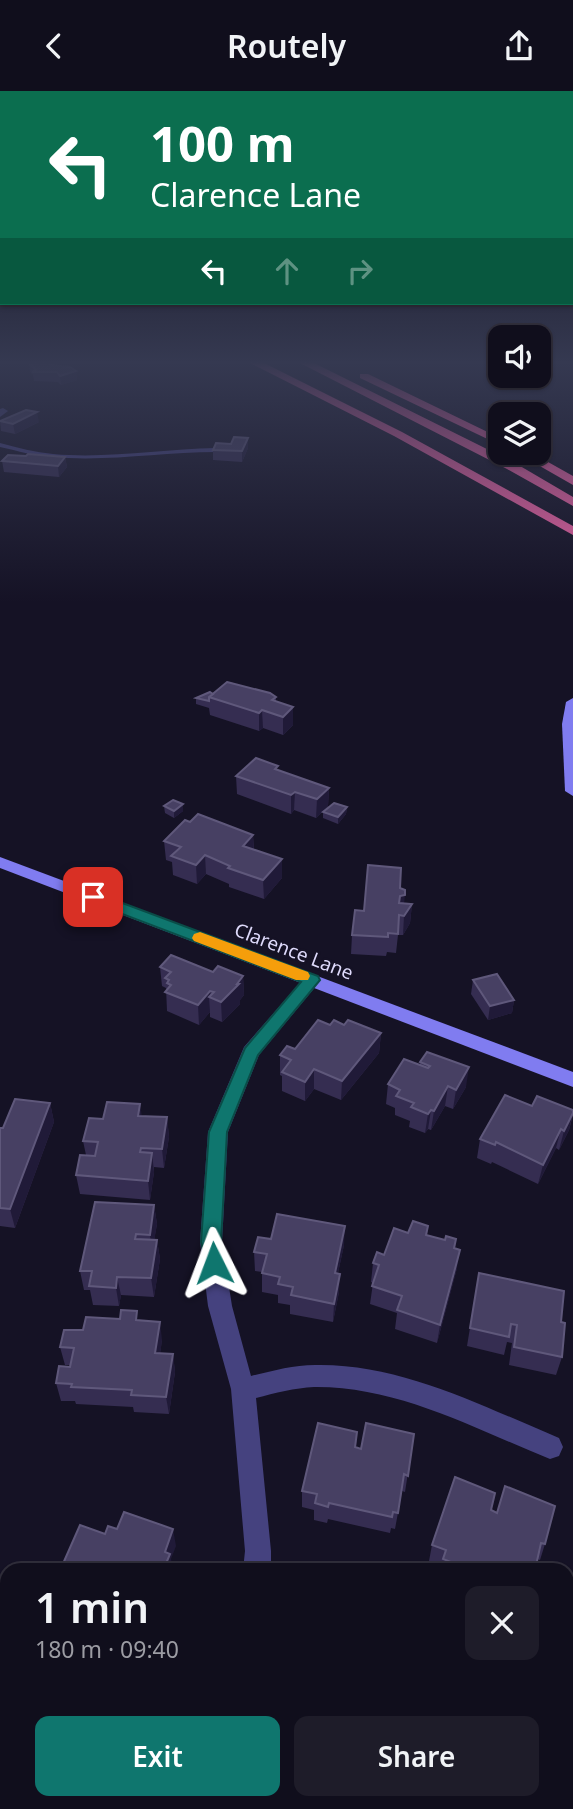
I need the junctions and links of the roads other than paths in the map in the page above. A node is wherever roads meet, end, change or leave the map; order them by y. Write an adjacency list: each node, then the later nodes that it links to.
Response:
1 (413, 442): 10 (highway)
2 (432, 442): 9 (highway)
3 (463, 442): 8 (highway)
4 (0, 445): 5 (lane)
5 (216, 450)
6 (544, 465): 7 (highway)
7 (573, 481)
8 (573, 502)
9 (573, 519)
10 (573, 531)
11 (573, 702): 12 (street)
12 (573, 784): 13 (street)
13 (573, 791)
14 (0, 862): 15 (street, Clarence Lane)
15 (312, 980): 16 (street, Clarence Lane); 17 (street)
16 (573, 1080)
17 (243, 1389): 18 (street); 19 (street)
18 (550, 1447)
19 (257, 1563)

